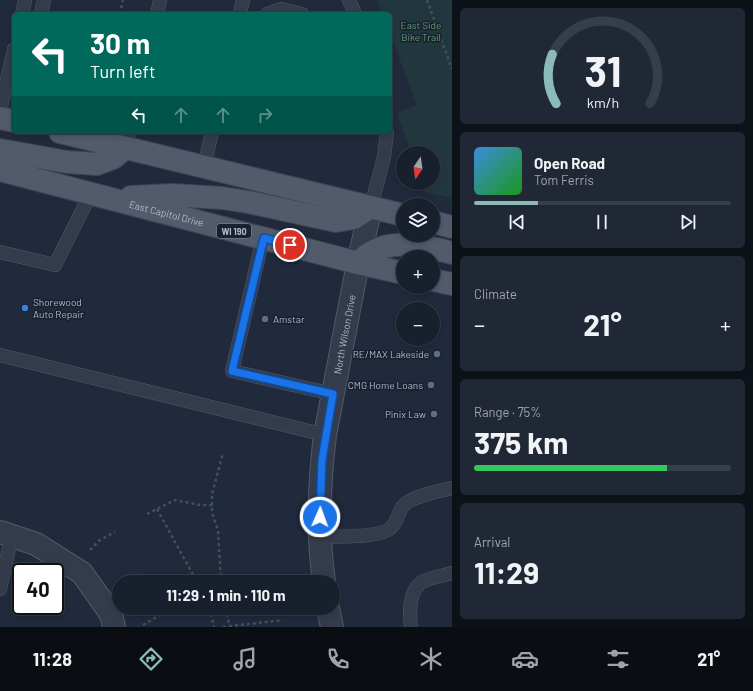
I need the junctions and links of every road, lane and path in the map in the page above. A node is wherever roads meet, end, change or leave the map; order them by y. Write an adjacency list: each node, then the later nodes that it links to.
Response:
1 (26, 0): 8 (lane)
2 (44, 0): 9 (lane)
3 (123, 0): 10 (path)
4 (160, 0): 11 (lane)
5 (243, 0): 12 (lane)
6 (349, 0): 15 (lane)
7 (427, 0): 17 (path)
8 (23, 12)
9 (41, 12)
10 (120, 12)
11 (157, 12)
12 (240, 12)
13 (273, 12): 14 (lane)
14 (294, 12)
15 (354, 12)
16 (12, 59): 18 (lane)
17 (452, 69)
18 (0, 111)
19 (0, 118): 20 (main road)
20 (12, 121)
21 (77, 134): 24 (main road)
22 (212, 134): 26 (lane)
23 (387, 134): 29 (lane)
24 (127, 140): 25 (main road); 26 (main road)
25 (0, 150)
26 (204, 167): 29 (main road)
27 (0, 170): 28 (main road, East Capitol Drive / WI 190)
28 (101, 196): 29 (main road); 33 (main road, East Capitol Drive / WI 190); 34 (lane)
29 (371, 207): 30 (main road); 36 (street, North Wilson Drive)
30 (396, 213)
31 (440, 224): 32 (main road)
32 (452, 227)
33 (264, 238): 36 (main road, East Capitol Drive / WI 190); 41 (lane)
34 (0, 252)
35 (452, 253): 36 (main road)
36 (358, 263): 37 (main road, East Capitol Drive / WI 190); 41 (street, North Wilson Drive)
37 (396, 271)
38 (440, 281): 39 (main road)
39 (452, 284)
40 (0, 355): 42 (lane)
41 (333, 394): 42 (street, North Wilson Drive)
42 (325, 435): 50 (street, North Wilson Drive)
43 (223, 453): 45 (path)
44 (452, 488): 50 (lane)
45 (212, 505): 46 (path); 56 (path)
46 (157, 510): 47 (path); 55 (path)
47 (147, 514)
48 (115, 532): 51 (path)
49 (6, 534): 58 (lane); 66 (street)
50 (319, 537): 57 (street, North Wilson Drive)
51 (90, 550)
52 (138, 573): 54 (path)
53 (452, 573): 70 (lane)
54 (134, 575)
55 (193, 575)
56 (221, 575)
57 (323, 575)
58 (0, 589)
59 (160, 615): 64 (path)
60 (211, 615): 67 (path)
61 (227, 615): 65 (path)
62 (329, 615): 69 (street)
63 (283, 620): 65 (path)
64 (143, 625)
65 (230, 626): 68 (path)
66 (114, 627)
67 (214, 627)
68 (223, 627)
69 (332, 627)
70 (411, 627)

